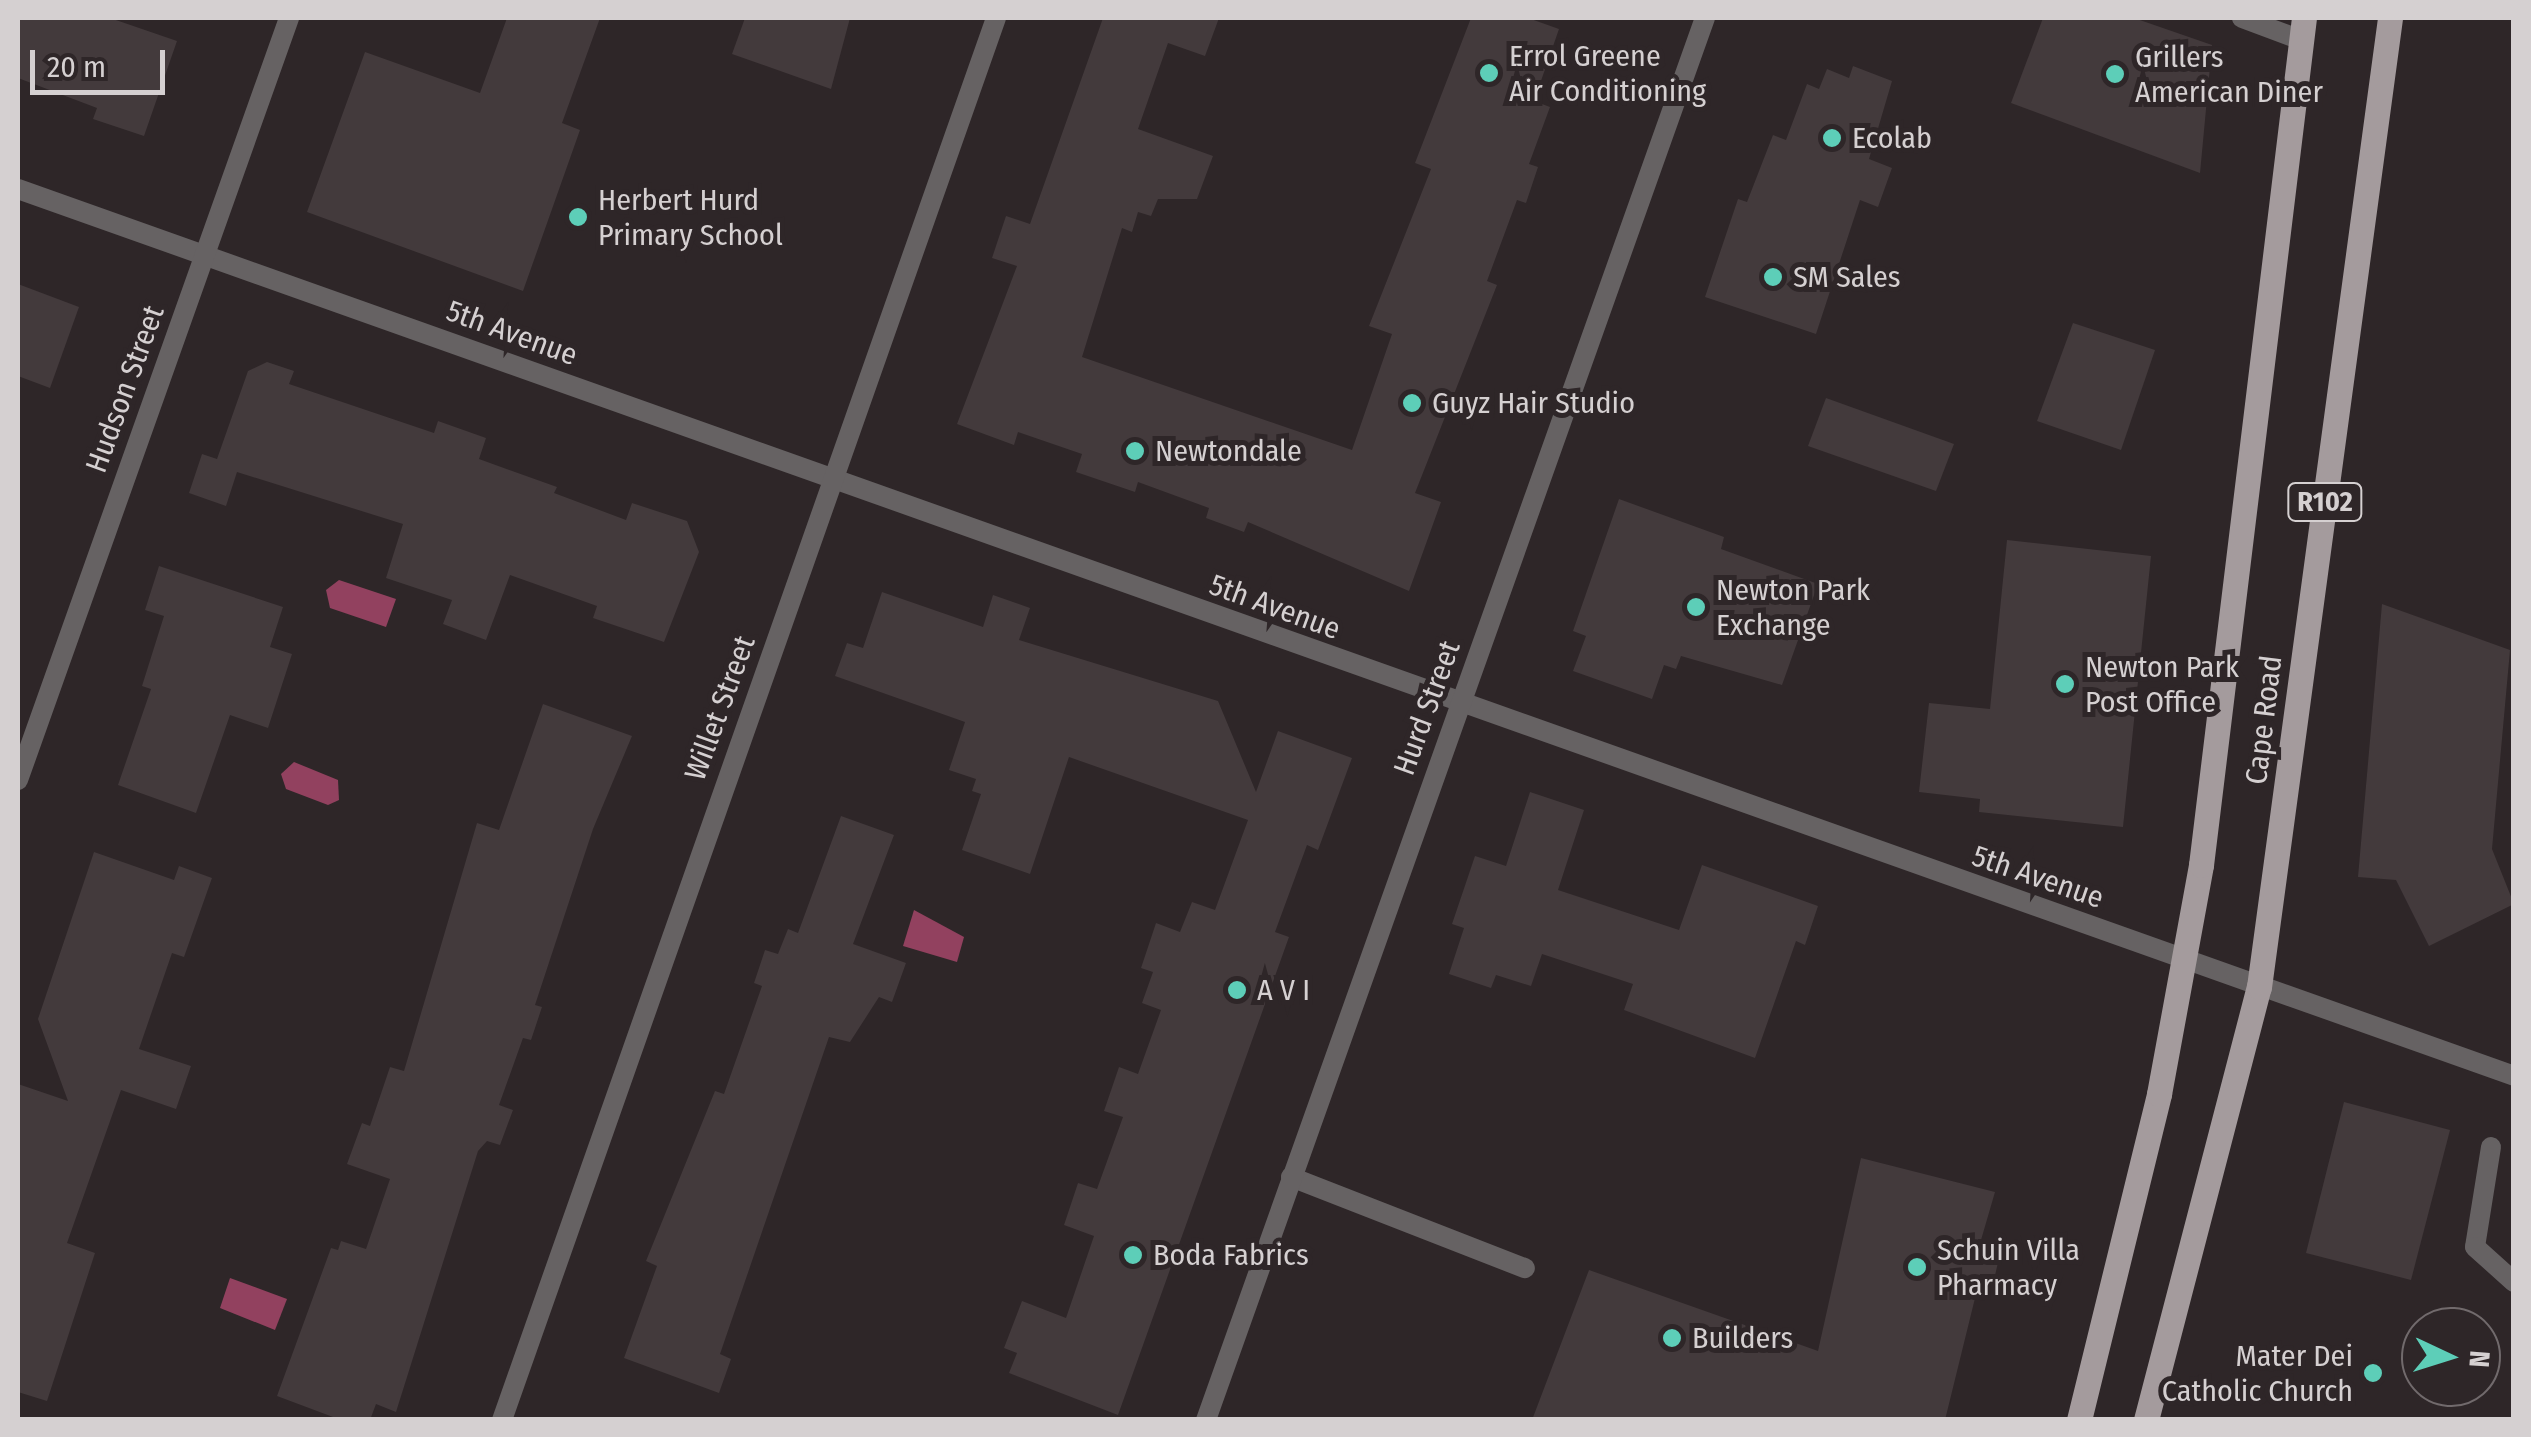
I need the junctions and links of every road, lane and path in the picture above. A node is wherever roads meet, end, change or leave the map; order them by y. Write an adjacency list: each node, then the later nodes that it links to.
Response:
1 (289, 18): 8 (street, Hudson Street)
2 (996, 18): 9 (street, Willet Street)
3 (1705, 18): 10 (street, Hurd Street)
4 (2242, 18): 6 (street)
5 (2390, 18): 13 (main road, Cape Road / R102)
6 (2302, 29): 12 (main road, Cape Road / R102)
7 (18, 189): 8 (street, 5th Avenue)
8 (205, 256): 9 (street, 5th Avenue); 11 (street, Hudson Street)
9 (833, 480): 10 (street, 5th Avenue); 20 (street, Willet Street)
10 (1460, 705): 12 (street, 5th Avenue); 16 (street, Hurd Street)
11 (18, 780)
12 (2184, 959): 13 (street, 5th Avenue); 22 (main road, Cape Road / R102)
13 (2260, 987): 14 (street, 5th Avenue); 19 (main road, Cape Road / R102)
14 (2514, 1076)
15 (2491, 1147): 18 (street)
16 (1291, 1177): 17 (street); 21 (street, Hurd Street)
17 (1526, 1268)
18 (2514, 1282)
19 (2150, 1419)
20 (502, 1420)
21 (1206, 1420)
22 (2079, 1420)

